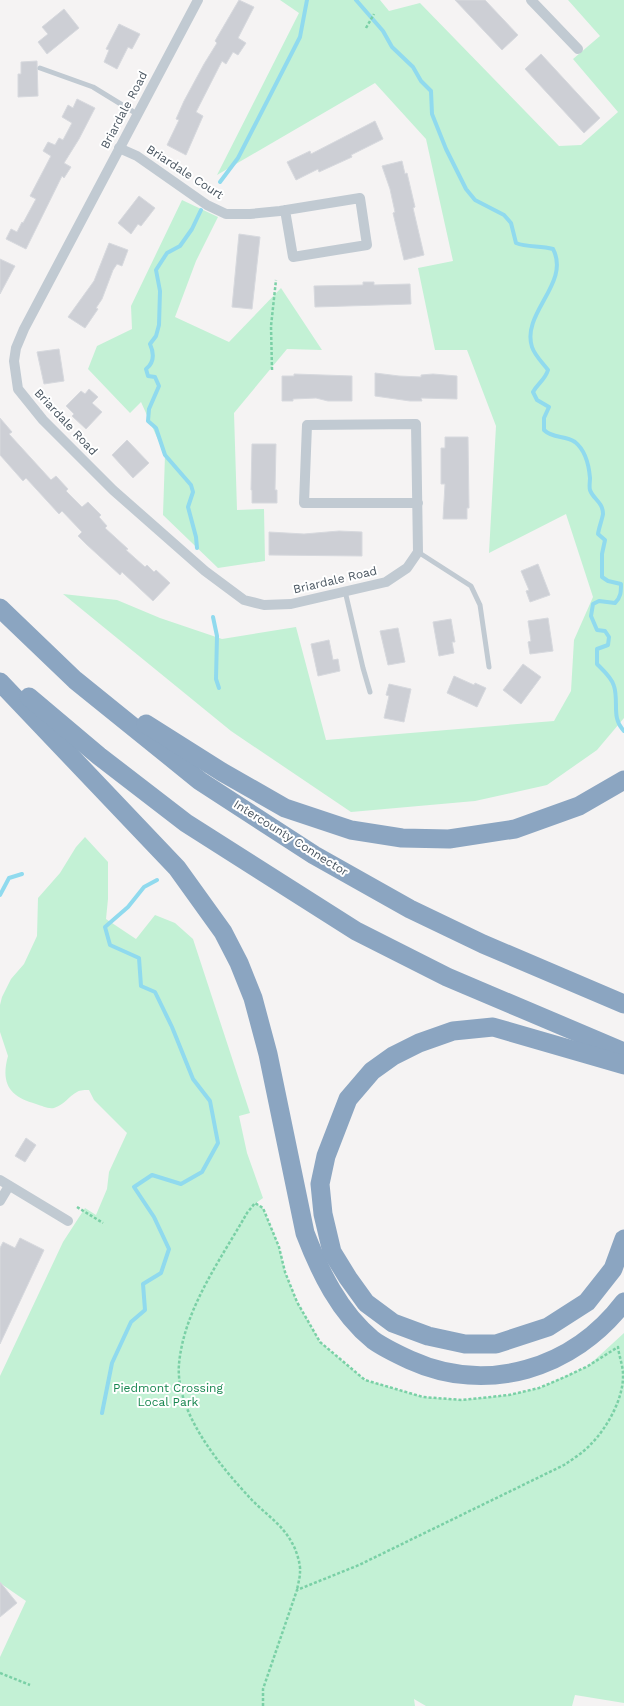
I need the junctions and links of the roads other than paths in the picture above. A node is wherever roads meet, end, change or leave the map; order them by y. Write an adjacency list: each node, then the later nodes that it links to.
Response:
1 (198, 0): 5 (street, Briardale Road)
2 (531, 0): 3 (street)
3 (578, 49)
4 (40, 68): 5 (lane)
5 (137, 114): 6 (street, Briardale Road)
6 (119, 148): 7 (street, Briardale Court); 10 (street, Briardale Road)
7 (285, 210): 7 (street, Briardale Court)
8 (418, 503): 8 (street); 9 (street)
9 (418, 552): 10 (street, Briardale Road); 12 (lane)
10 (345, 591): 16 (lane)
11 (0, 608): 14 (highway, Intercounty Connector)
12 (489, 668)
13 (0, 670): 19 (highway)
14 (75, 680): 17 (highway); 18 (highway, Intercounty Connector)
15 (0, 682): 25 (highway)
16 (370, 692)
17 (624, 780)
18 (624, 1004)
19 (624, 1052)
20 (624, 1065): 24 (highway)
21 (4, 1183): 22 (street); 23 (street)
22 (0, 1201)
23 (68, 1221)
24 (624, 1239)
25 (624, 1302)

